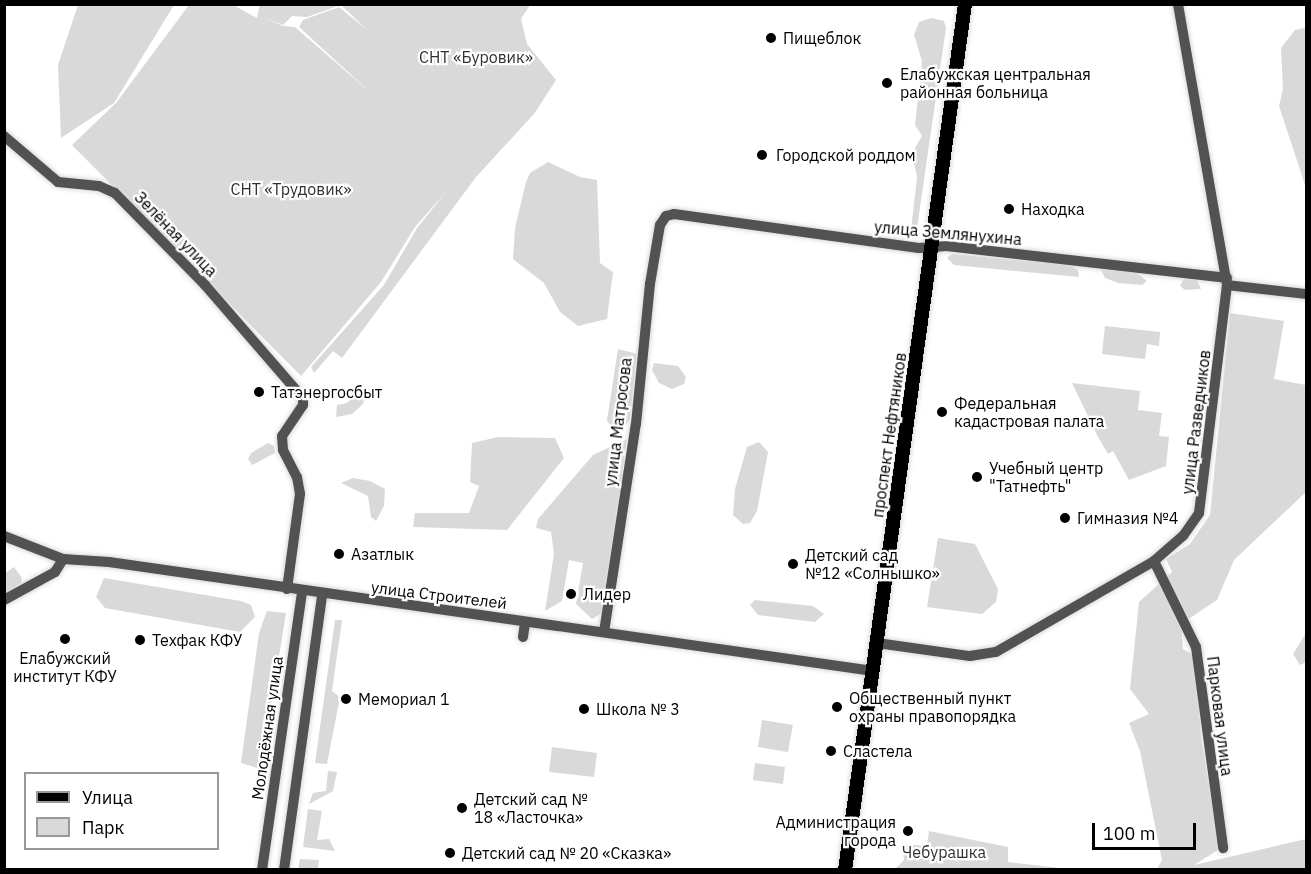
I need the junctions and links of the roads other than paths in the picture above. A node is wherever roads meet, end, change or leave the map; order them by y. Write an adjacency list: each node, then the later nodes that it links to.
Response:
1 (965, 4): 5 (main road, проспект Нефтяников)
2 (1178, 4): 6 (street, улица Разведчиков)
3 (4, 136): 11 (street, Зелёная улица)
4 (666, 216): 5 (street, улица Землянухина); 16 (street, улица Матросова)
5 (933, 246): 6 (street, улица Землянухина); 18 (main road, проспект Нефтяников)
6 (1227, 282): 7 (street, улица Землянухина); 10 (street, улица Разведчиков)
7 (1306, 294)
8 (4, 536): 9 (street, улица Строителей)
9 (63, 559): 11 (street, улица Строителей); 14 (street)
10 (1154, 561): 18 (street, улица Разведчиков); 20 (street, Парковая улица)
11 (287, 589): 12 (street, улица Строителей)
12 (302, 592): 13 (street, улица Строителей); 21 (street, Молодёжная улица)
13 (322, 595): 15 (street, улица Строителей); 22 (street)
14 (4, 600)
15 (525, 622): 16 (street, улица Строителей); 17 (street)
16 (604, 632): 19 (street, улица Строителей)
17 (523, 637)
18 (877, 643): 19 (main road, проспект Нефтяников)
19 (873, 671): 23 (main road, проспект Нефтяников)
20 (1223, 848)
21 (262, 870)
22 (284, 870)
23 (845, 870)

